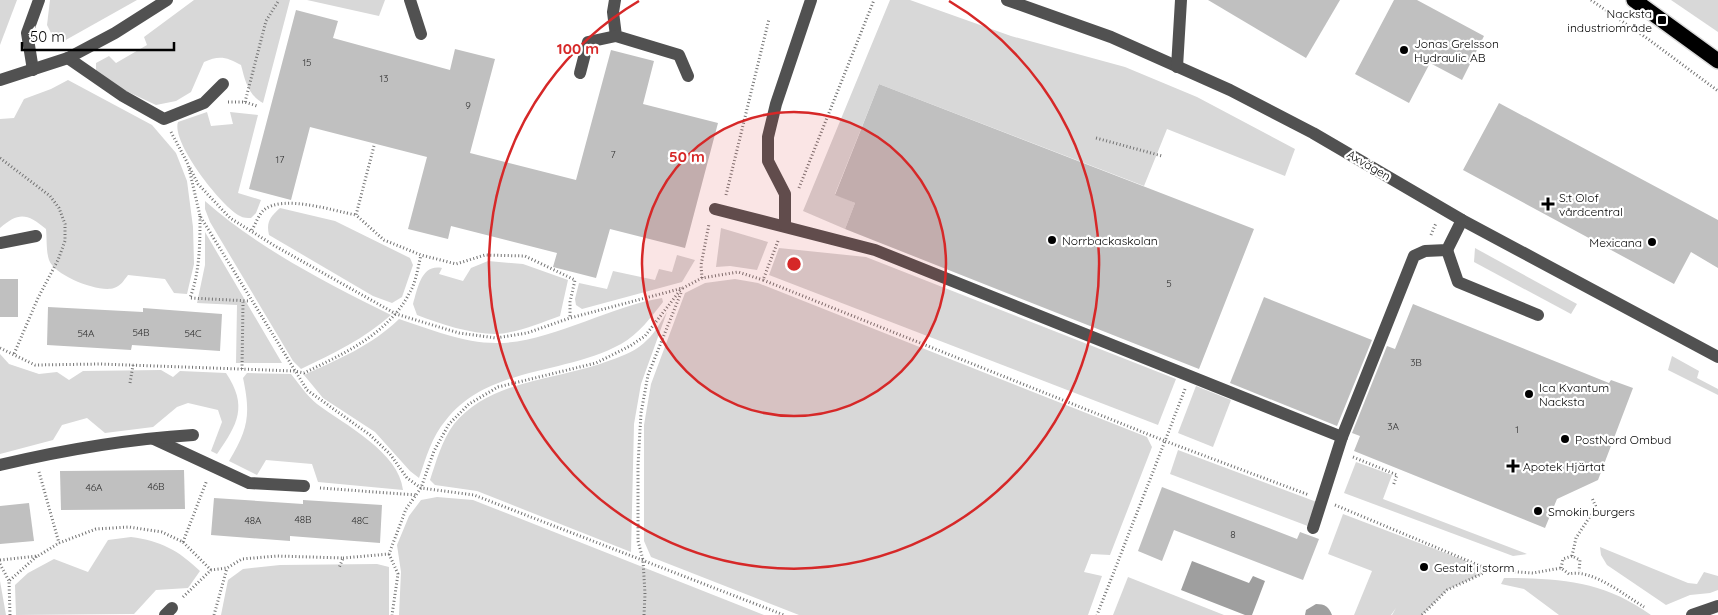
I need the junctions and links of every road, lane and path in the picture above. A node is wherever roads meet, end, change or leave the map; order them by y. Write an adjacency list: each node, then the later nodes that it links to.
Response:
1 (39, 0): 18 (street)
2 (167, 0): 15 (street)
3 (279, 0): 24 (path)
4 (410, 0): 13 (street)
5 (615, 0): 14 (street)
6 (811, 0): 37 (street)
7 (874, 0): 32 (path)
8 (1007, 0): 17 (street, Axvägen)
9 (1181, 0): 17 (street)
10 (1591, 0): 23 (path)
11 (1634, 0): 16 (highway)
12 (769, 19): 33 (path)
13 (421, 34)
14 (616, 36): 19 (street); 20 (street)
15 (68, 58): 18 (street); 27 (street)
16 (1715, 58)
17 (1177, 67): 36 (street, Axvägen)
18 (33, 70): 21 (street)
19 (580, 73)
20 (688, 76)
21 (0, 80)
22 (223, 84): 25 (street)
23 (1718, 91)
24 (245, 102): 25 (path); 26 (path)
25 (204, 103): 27 (street)
26 (257, 106)
27 (164, 118): 31 (path)
28 (1096, 138): 30 (path)
29 (374, 146): 34 (path)
30 (1162, 156)
31 (188, 164): 35 (path); 38 (path)
32 (799, 189)
33 (715, 209): 37 (street); 43 (path)
34 (356, 215): 38 (path); 42 (path)
35 (200, 216): 46 (path); 47 (path)
36 (1462, 220): 41 (street); 52 (street, Axvägen)
37 (784, 225): 44 (path); 56 (street)
38 (252, 230): 48 (path)
39 (36, 236): 40 (street)
40 (0, 243)
41 (1447, 250): 49 (street); 59 (street)
42 (421, 255): 48 (path); 50 (path)
43 (702, 278): 44 (path); 45 (path)
44 (763, 280): 61 (path)
45 (683, 288): 50 (path); 68 (path); 80 (path)
46 (250, 301): 47 (path); 55 (path)
47 (242, 302): 54 (path)
48 (396, 314): 50 (path); 55 (path)
49 (1538, 314)
50 (570, 318)
51 (0, 348): 53 (path)
52 (1718, 357)
53 (132, 365): 54 (path); 57 (path)
54 (242, 369): 55 (path)
55 (294, 371): 68 (path)
56 (1190, 376): 59 (street); 61 (path)
57 (130, 384)
58 (193, 435): 60 (street)
59 (1342, 437): 62 (street)
60 (151, 438): 63 (street); 65 (street)
61 (1165, 441): 71 (path); 97 (path)
62 (1338, 450): 67 (path); 71 (street)
63 (35, 456): 64 (street); 74 (path)
64 (0, 465)
65 (212, 466): 66 (street); 73 (path)
66 (304, 486): 69 (path)
67 (1393, 486)
68 (420, 488): 69 (path); 80 (path)
69 (416, 495): 75 (path)
70 (1592, 498): 77 (path)
71 (1323, 500): 72 (street); 86 (path)
72 (1313, 528)
73 (183, 542): 74 (path); 85 (path)
74 (59, 544): 76 (path)
75 (389, 554): 78 (path); 94 (path)
76 (38, 556): 79 (path); 88 (path)
77 (1572, 556): 84 (path); 87 (path)
78 (343, 558): 82 (path); 83 (path)
79 (0, 560)
80 (643, 560): 95 (path); 96 (path)
81 (0, 564): 88 (path)
82 (227, 568): 85 (path); 93 (path)
83 (338, 568)
84 (1561, 568): 86 (path); 87 (path)
85 (211, 570): 91 (path)
86 (1490, 570): 98 (path)
87 (1579, 571): 90 (path)
88 (9, 581): 92 (path)
89 (1718, 606): 99 (street)
90 (1644, 607)
91 (168, 612)
92 (10, 615)
93 (214, 615)
94 (392, 615)
95 (644, 615)
96 (784, 615)
97 (1097, 615)
98 (1422, 615)
99 (1692, 615)

